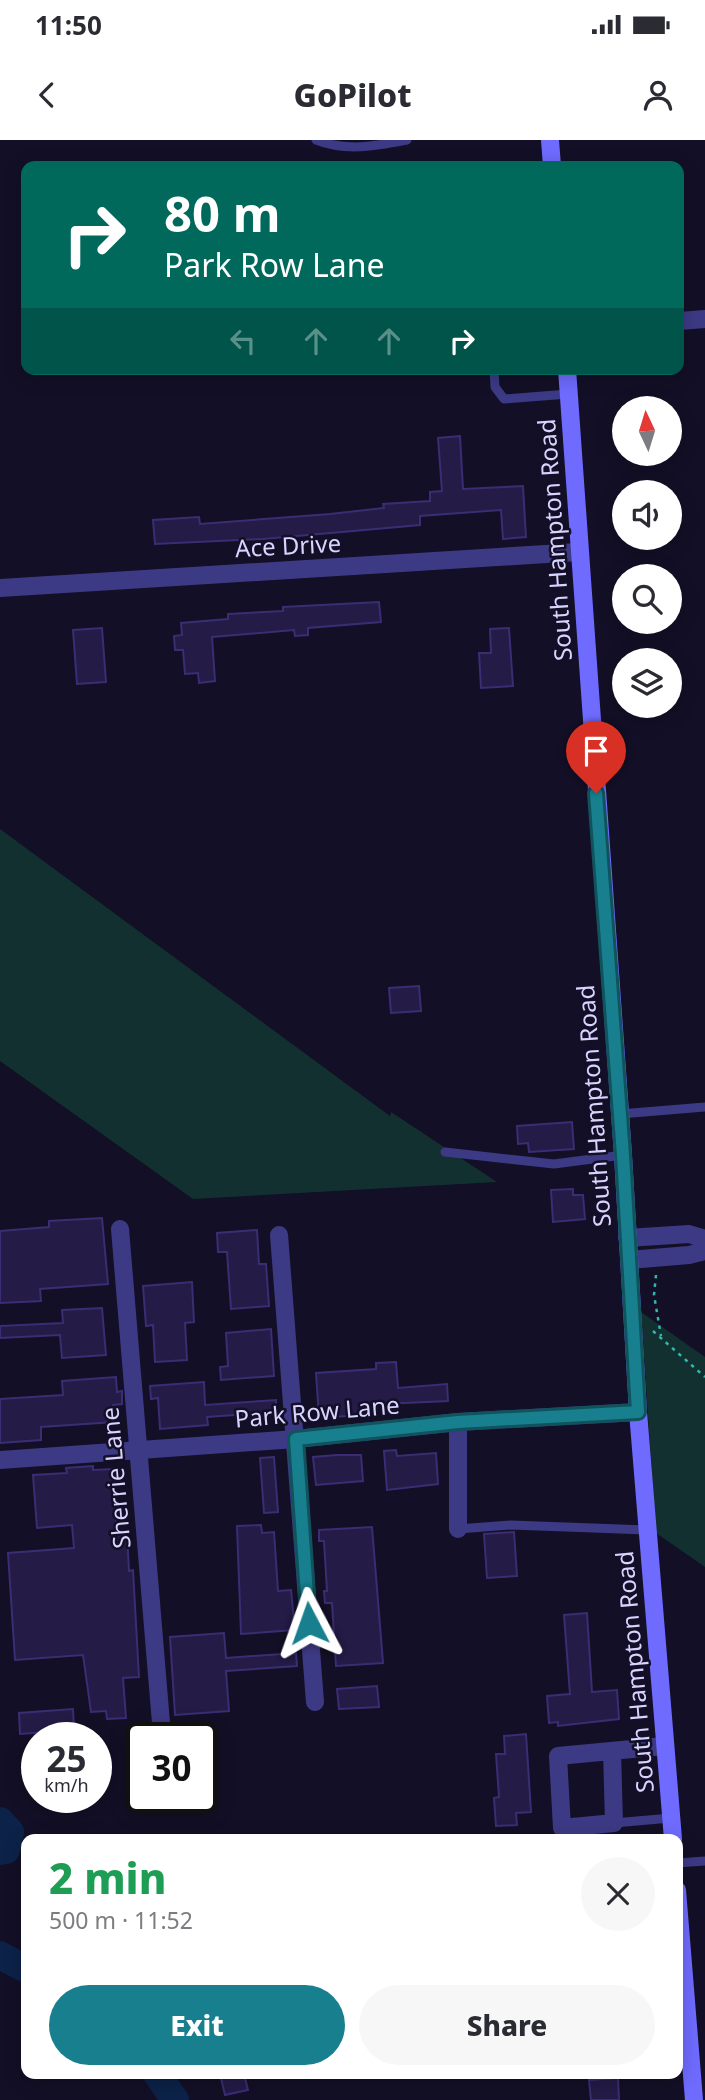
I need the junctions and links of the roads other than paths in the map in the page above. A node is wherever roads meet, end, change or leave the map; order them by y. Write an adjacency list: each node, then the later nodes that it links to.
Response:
1 (316, 140): 2 (lane)
2 (407, 140)
3 (550, 140): 4 (main road)
4 (552, 161)
5 (705, 320): 6 (street)
6 (684, 321)
7 (494, 375): 9 (lane)
8 (567, 375): 9 (main road, South Hampton Road)
9 (568, 394): 10 (main road, South Hampton Road)
10 (578, 552): 11 (street, Ace Drive); 13 (main road, South Hampton Road)
11 (0, 588)
12 (705, 1107): 13 (lane)
13 (618, 1115): 15 (main road, South Hampton Road)
14 (445, 1152): 15 (lane)
15 (623, 1155): 18 (main road, South Hampton Road)
16 (120, 1229): 25 (street, Sherrie Lane)
17 (279, 1235): 24 (street)
18 (627, 1238): 19 (street); 21 (main road, South Hampton Road)
19 (705, 1239)
20 (705, 1251): 21 (street)
21 (629, 1260): 22 (main road, South Hampton Road)
22 (638, 1412): 23 (street, Park Row Lane); 28 (main road, South Hampton Road)
23 (458, 1422): 24 (street, Park Row Lane); 27 (street)
24 (296, 1439): 25 (street, Park Row Lane); 29 (street)
25 (136, 1449): 26 (street, Park Row Lane); 30 (street, Sherrie Lane)
26 (0, 1460)
27 (458, 1529): 28 (lane)
28 (647, 1530): 31 (main road, South Hampton Road)
29 (315, 1702)
30 (161, 1722)
31 (664, 1746): 32 (street); 33 (main road, South Hampton Road)
32 (612, 1751): 34 (street); 34 (street)
33 (671, 1818): 34 (lane); 35 (main road, South Hampton Road)
34 (614, 1823)
35 (673, 1834)
36 (705, 1861): 37 (lane)
37 (683, 1863)
38 (683, 2009): 39 (main road)
39 (694, 2100)

